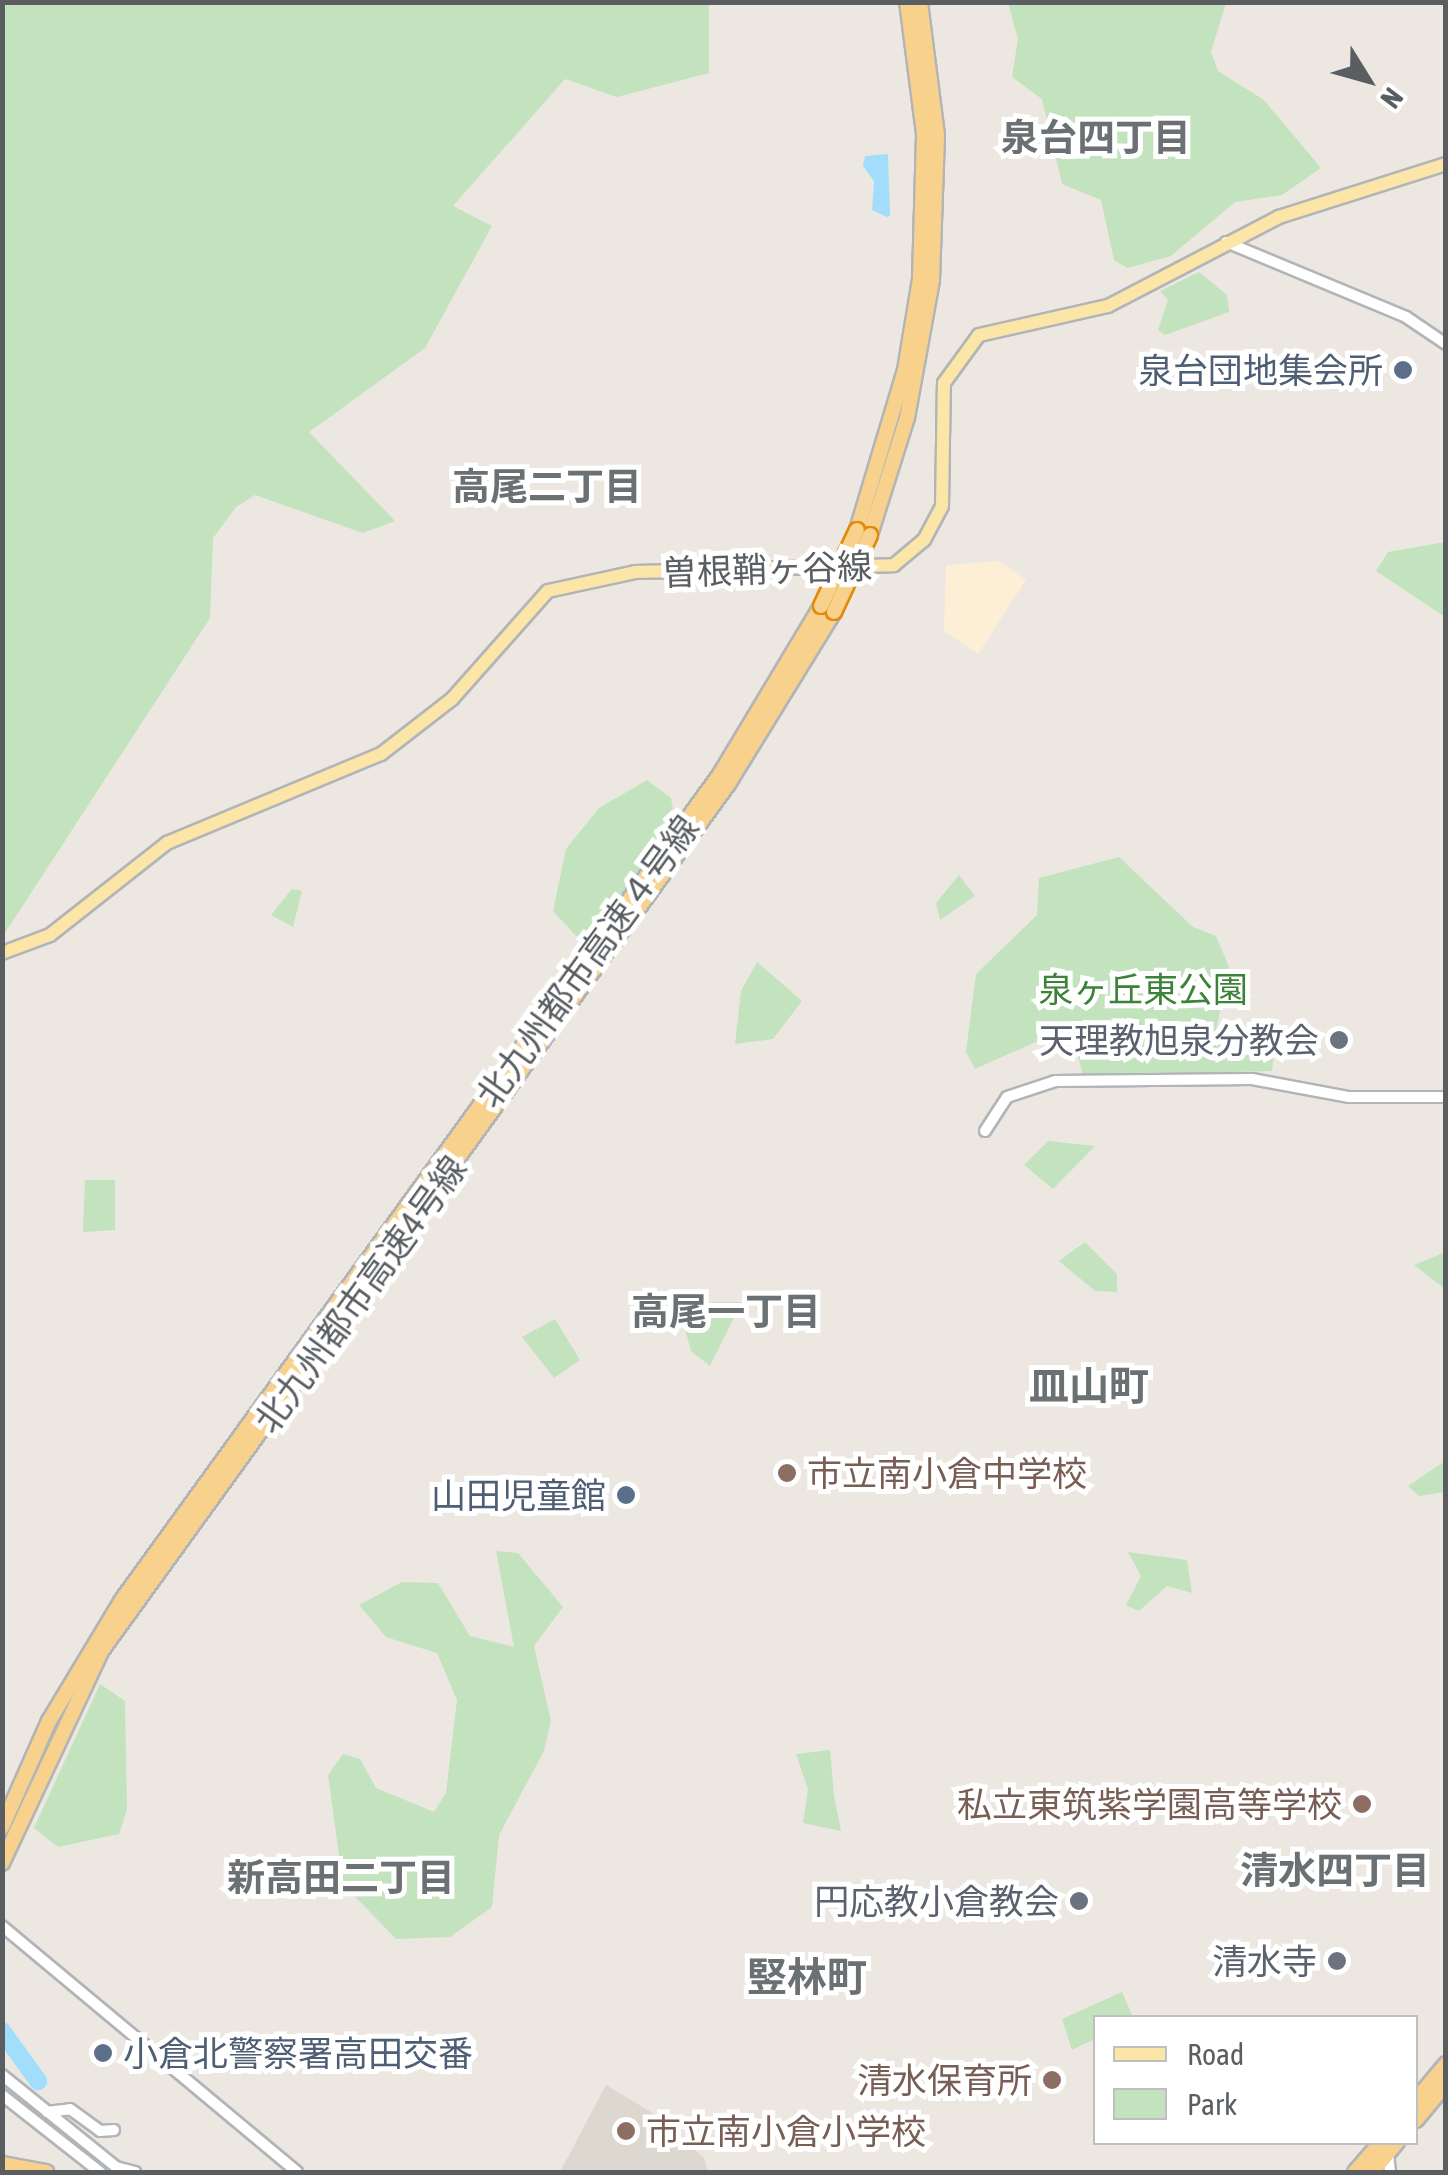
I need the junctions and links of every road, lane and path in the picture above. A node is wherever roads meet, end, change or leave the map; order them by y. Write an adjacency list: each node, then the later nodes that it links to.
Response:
1 (911, 3): 8 (highway, 北九州都市高速4号線, bridge)
2 (1446, 164): 3 (main road, 曽根鞘ヶ谷線)
3 (1226, 242): 4 (street); 5 (main road, 曽根鞘ヶ谷線)
4 (1446, 344)
5 (2, 953)
6 (1446, 1097): 7 (street)
7 (985, 1131)
8 (379, 1258): 9 (highway); 10 (highway, 北九州都市高速4号線)
9 (2, 1828)
10 (2, 1863)
11 (2, 1926): 27 (street)
12 (1446, 2064): 16 (highway)
13 (2, 2075): 17 (street)
14 (1446, 2084): 18 (highway)
15 (2, 2095): 19 (street)
16 (1418, 2098)
17 (48, 2112): 19 (street); 20 (street); 23 (street)
18 (1418, 2118)
19 (32, 2120): 25 (street)
20 (114, 2130)
21 (1385, 2147): 28 (highway); 29 (street)
22 (2, 2164): 24 (highway)
23 (118, 2170): 26 (street)
24 (46, 2172)
25 (100, 2172)
26 (135, 2172)
27 (298, 2172)
28 (1369, 2172)
29 (1390, 2172)

